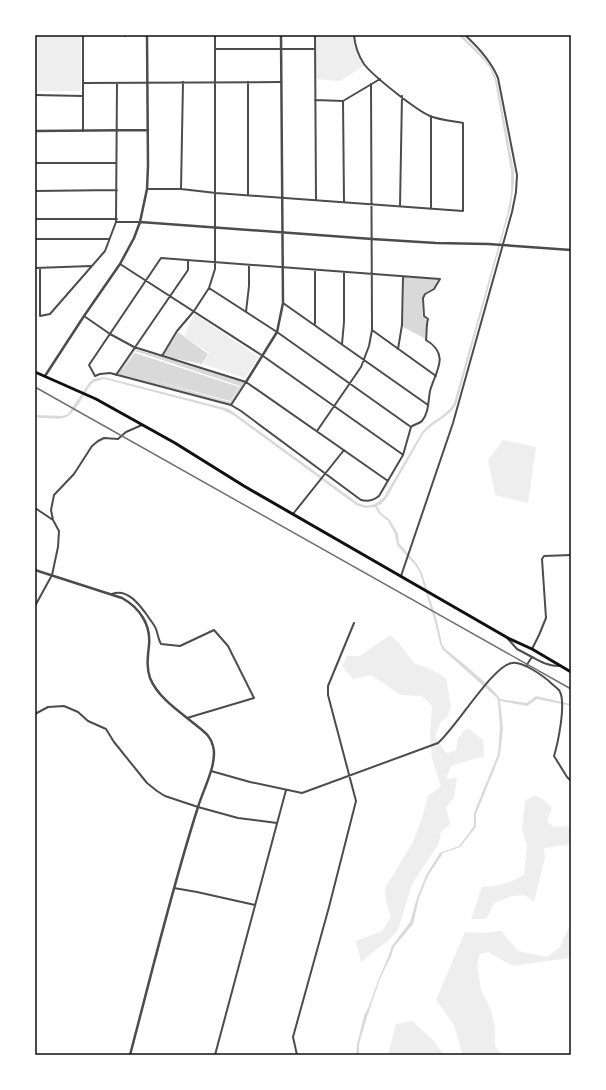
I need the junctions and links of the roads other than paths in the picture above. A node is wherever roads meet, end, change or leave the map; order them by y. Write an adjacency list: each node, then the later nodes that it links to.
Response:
1 (83, 35): 17 (street)
2 (147, 35): 12 (street)
3 (215, 35): 9 (street)
4 (281, 35): 8 (street)
5 (315, 35): 10 (street)
6 (354, 35): 11 (street)
7 (465, 35): 107 (street)
8 (282, 48): 9 (street); 10 (street); 16 (street)
9 (215, 49): 14 (street)
10 (315, 49): 23 (street)
11 (380, 79): 19 (street); 22 (street)
12 (148, 82): 13 (street); 18 (street); 27 (street)
13 (183, 82): 14 (street); 33 (street)
14 (215, 82): 15 (street); 36 (street)
15 (248, 82): 16 (street); 37 (street)
16 (282, 82): 38 (street)
17 (83, 83): 18 (street); 21 (street)
18 (117, 83): 26 (street)
19 (371, 84): 24 (street); 41 (street)
20 (35, 95): 21 (street)
21 (83, 96): 29 (street)
22 (402, 96): 25 (street); 42 (street)
23 (315, 100): 24 (street); 39 (street)
24 (343, 100): 40 (street)
25 (431, 116): 43 (street); 43 (street)
26 (116, 130): 27 (street); 29 (street); 31 (street)
27 (148, 130): 32 (street)
28 (35, 131): 29 (street)
29 (83, 131)
30 (35, 163): 31 (street)
31 (116, 163): 34 (street)
32 (147, 189): 33 (street); 47 (street)
33 (182, 189): 36 (street)
34 (117, 190): 35 (street); 45 (street)
35 (35, 191)
36 (216, 193): 37 (street); 48 (street)
37 (248, 195): 38 (street)
38 (283, 198): 39 (street); 49 (street)
39 (316, 200): 40 (street)
40 (344, 202): 41 (street)
41 (372, 204): 42 (street); 52 (street)
42 (400, 206): 43 (street)
43 (431, 208)
44 (35, 219): 45 (street)
45 (117, 219): 46 (street)
46 (116, 222): 47 (street); 51 (street)
47 (140, 222): 48 (street); 56 (street)
48 (216, 228): 49 (street); 55 (street)
49 (283, 233): 52 (street); 59 (street)
50 (35, 239): 51 (street)
51 (109, 239): 58 (street)
52 (372, 239): 53 (street); 64 (street)
53 (571, 250)
54 (188, 261): 55 (street); 66 (street); 68 (street)
55 (216, 262): 57 (street); 67 (street)
56 (120, 264): 66 (street); 74 (street)
57 (249, 265): 59 (street); 73 (street)
58 (91, 266): 61 (street); 71 (street)
59 (283, 267): 62 (street); 69 (street)
60 (35, 268): 61 (street)
61 (40, 268): 71 (street)
62 (315, 270): 63 (street); 75 (street)
63 (344, 272): 64 (street); 79 (street)
64 (372, 274): 65 (street); 76 (street)
65 (403, 276): 81 (street); 88 (street)
66 (147, 280): 68 (street); 78 (street)
67 (209, 288): 72 (street); 73 (street)
68 (170, 296): 72 (street); 80 (street)
69 (283, 302): 75 (street); 77 (street)
70 (35, 306): 71 (street)
71 (40, 306)
72 (194, 312): 82 (street); 83 (street)
73 (246, 312): 77 (street)
74 (84, 316): 78 (street); 87 (street)
75 (315, 325): 79 (street)
76 (372, 330): 81 (street); 84 (street)
77 (277, 332): 82 (street); 90 (street)
78 (110, 334): 80 (street); 86 (street)
79 (342, 344): 84 (street)
80 (134, 347): 83 (street); 86 (street)
81 (398, 349): 88 (street)
82 (263, 356): 89 (street); 93 (street)
83 (162, 357): 89 (street)
84 (364, 360): 90 (street); 92 (street)
85 (35, 372): 87 (main road)
86 (116, 375): 91 (street)
87 (45, 376): 94 (main road)
88 (436, 376): 92 (street)
89 (246, 382): 91 (street); 96 (street)
90 (350, 384): 93 (street); 95 (street)
91 (231, 405): 99 (street)
92 (428, 405): 95 (street)
93 (334, 407): 96 (street); 98 (street)
94 (142, 425): 102 (main road); 103 (street)
95 (411, 427): 98 (street)
96 (317, 431): 97 (street)
97 (344, 450): 99 (street); 100 (street)
98 (403, 455): 100 (street)
99 (326, 474): 100 (street); 102 (street)
100 (388, 481)
101 (35, 508): 103 (street)
102 (293, 514): 107 (main road)
103 (54, 520): 106 (street)
104 (571, 555): 112 (street)
105 (35, 570): 106 (street)
106 (52, 575): 108 (street); 109 (street)
107 (401, 576): 111 (main road)
108 (112, 594): 118 (street); 118 (street)
109 (35, 606)
110 (354, 623): 120 (street)
111 (508, 638): 112 (main road); 113 (street)
112 (532, 649): 115 (main road)
113 (532, 657): 114 (street); 115 (street)
114 (526, 666): 120 (street); 121 (street)
115 (559, 666): 116 (main road)
116 (571, 672)
117 (35, 714): 123 (street)
118 (188, 718): 119 (street)
119 (210, 771): 122 (street); 123 (street)
120 (350, 775): 122 (street); 129 (street)
121 (571, 781)
122 (286, 790): 124 (street)
123 (198, 807): 124 (street); 125 (street)
124 (277, 823): 126 (street)
125 (174, 888): 126 (street); 127 (street)
126 (255, 905): 128 (street)
127 (130, 1055)
128 (215, 1055)
129 (297, 1055)

